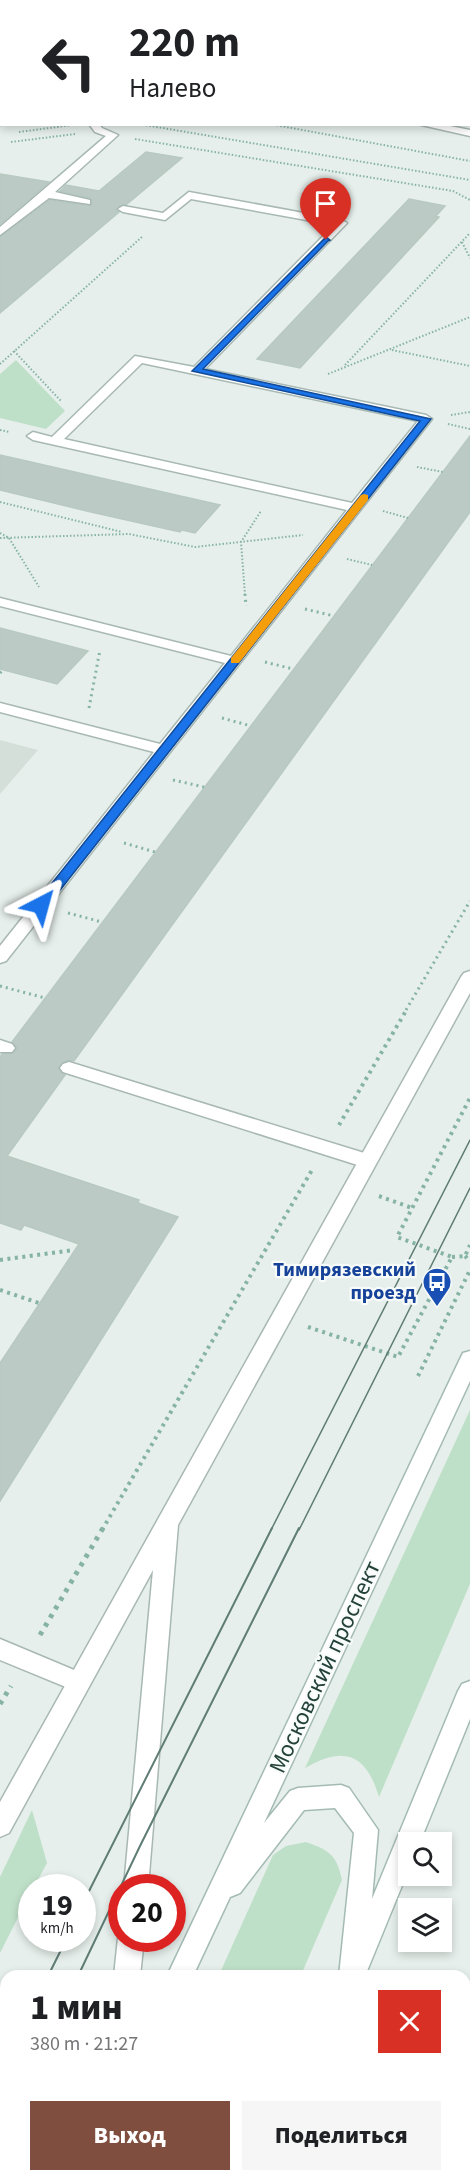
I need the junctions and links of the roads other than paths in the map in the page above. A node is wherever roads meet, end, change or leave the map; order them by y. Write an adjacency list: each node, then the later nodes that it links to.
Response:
1 (95, 126): 4 (street)
2 (433, 126): 3 (street)
3 (470, 133)
4 (47, 194): 5 (street); 7 (street)
5 (86, 202)
6 (123, 209): 8 (street)
7 (0, 232)
8 (197, 371): 10 (street); 11 (street)
9 (33, 436): 10 (street)
10 (56, 440): 11 (street)
11 (356, 508): 13 (street)
12 (0, 602): 13 (street)
13 (234, 661): 15 (street)
14 (0, 707): 15 (street)
15 (164, 750): 16 (street)
16 (0, 957)
17 (470, 977): 19 (street)
18 (69, 1068): 19 (street)
19 (367, 1161): 21 (street)
20 (470, 1359): 27 (street, Московский проспект)
21 (169, 1519): 23 (street); 26 (street)
22 (0, 1649): 23 (street)
23 (78, 1682): 25 (street)
24 (470, 1691): 32 (street)
25 (0, 1825)
26 (137, 1874)
27 (211, 1910): 30 (street, Московский проспект); 31 (street)
28 (129, 1952): 29 (street)
29 (127, 1970)
30 (183, 1970)
31 (354, 1970)
32 (355, 1970)

